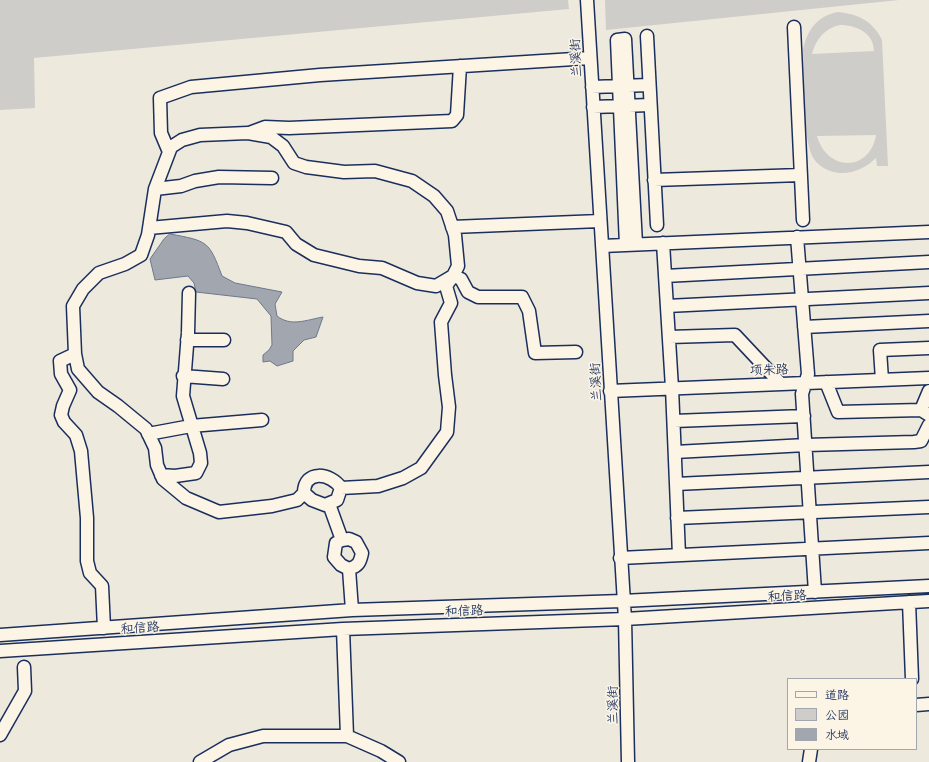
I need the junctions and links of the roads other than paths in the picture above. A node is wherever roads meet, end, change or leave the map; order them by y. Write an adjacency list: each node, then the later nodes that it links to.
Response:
1 (587, 0): 4 (street, 兰溪街)
2 (794, 26): 14 (street)
3 (647, 36): 6 (street)
4 (590, 58): 5 (street); 7 (street, 兰溪街)
5 (460, 66): 12 (street); 13 (street)
6 (649, 85): 8 (street); 10 (street)
7 (592, 86): 8 (street); 11 (street, 兰溪街)
8 (623, 86): 9 (street)
9 (624, 106): 10 (street); 11 (street); 26 (street)
10 (650, 106): 16 (street)
11 (593, 107): 19 (street, 兰溪街)
12 (248, 133): 13 (street); 21 (street)
13 (169, 152): 17 (street)
14 (801, 175): 16 (street); 18 (street)
15 (272, 178): 17 (street)
16 (654, 180): 20 (street)
17 (155, 189): 22 (street)
18 (803, 220)
19 (600, 221): 21 (street); 27 (street, 兰溪街)
20 (656, 226)
21 (452, 227): 30 (street)
22 (149, 228): 30 (street); 43 (street)
23 (929, 232): 24 (street)
24 (797, 237): 25 (street); 29 (street)
25 (663, 243): 26 (street); 31 (street)
26 (631, 244): 27 (street)
27 (602, 246): 52 (street, 兰溪街)
28 (929, 262): 29 (street)
29 (800, 269): 31 (street); 34 (street)
30 (453, 276): 42 (street); 67 (street)
31 (665, 276): 35 (street)
32 (189, 293): 39 (street)
33 (929, 293): 34 (street)
34 (802, 299): 35 (street); 37 (street)
35 (667, 306): 38 (street)
36 (929, 321): 37 (street)
37 (804, 327): 49 (street)
38 (669, 337): 50 (street); 51 (street)
39 (187, 340): 40 (street); 44 (street)
40 (224, 340)
41 (929, 348): 47 (street)
42 (576, 352)
43 (75, 354): 60 (street); 86 (street)
44 (184, 376): 46 (street); 59 (street)
45 (929, 378): 47 (street, 项朱路)
46 (222, 379)
47 (882, 380): 48 (street, 项朱路)
48 (826, 382): 49 (street, 项朱路); 54 (street)
49 (804, 383): 50 (street, 项朱路); 55 (street)
50 (780, 384): 51 (street, 项朱路)
51 (672, 388): 52 (street, 项朱路); 57 (street)
52 (610, 391): 77 (street, 兰溪街)
53 (929, 391): 54 (street)
54 (925, 413)
55 (804, 416): 57 (street); 61 (street)
56 (262, 420): 59 (street)
57 (674, 421): 62 (street)
58 (929, 424): 61 (street)
59 (191, 426): 60 (street); 64 (street)
60 (148, 434): 64 (street)
61 (806, 445): 62 (street); 65 (street)
62 (675, 452): 66 (street)
63 (929, 472): 65 (street)
64 (161, 475): 68 (street)
65 (807, 476): 66 (street); 71 (street)
66 (676, 484): 72 (street)
67 (341, 488): 68 (street); 69 (street)
68 (304, 493): 69 (street)
69 (329, 504): 73 (street)
70 (929, 507): 71 (street)
71 (810, 512): 72 (street); 75 (street)
72 (677, 518): 76 (street)
73 (342, 540): 78 (street); 78 (street)
74 (929, 543): 75 (street)
75 (812, 548): 76 (street); 80 (street)
76 (679, 555): 77 (street)
77 (620, 558): 81 (street, 兰溪街)
78 (349, 569): 84 (street)
79 (929, 586): 80 (street, 和信路)
80 (814, 592): 81 (street, 和信路)
81 (622, 601): 84 (street, 和信路); 85 (street, 兰溪街)
82 (929, 601): 83 (street, 和信路)
83 (909, 602): 85 (street, 和信路); 91 (street)
84 (352, 610): 86 (street, 和信路)
85 (625, 619): 87 (street, 和信路); 99 (street, 兰溪街)
86 (104, 628): 88 (street, 和信路)
87 (342, 629): 89 (street, 和信路); 95 (street)
88 (0, 635)
89 (0, 651)
90 (24, 667): 94 (street)
91 (912, 678)
92 (929, 704): 93 (street)
93 (917, 705)
94 (0, 735)
95 (347, 736): 97 (street); 98 (street)
96 (811, 750): 100 (street)
97 (200, 762)
98 (399, 762)
99 (628, 762)
100 (810, 762)

